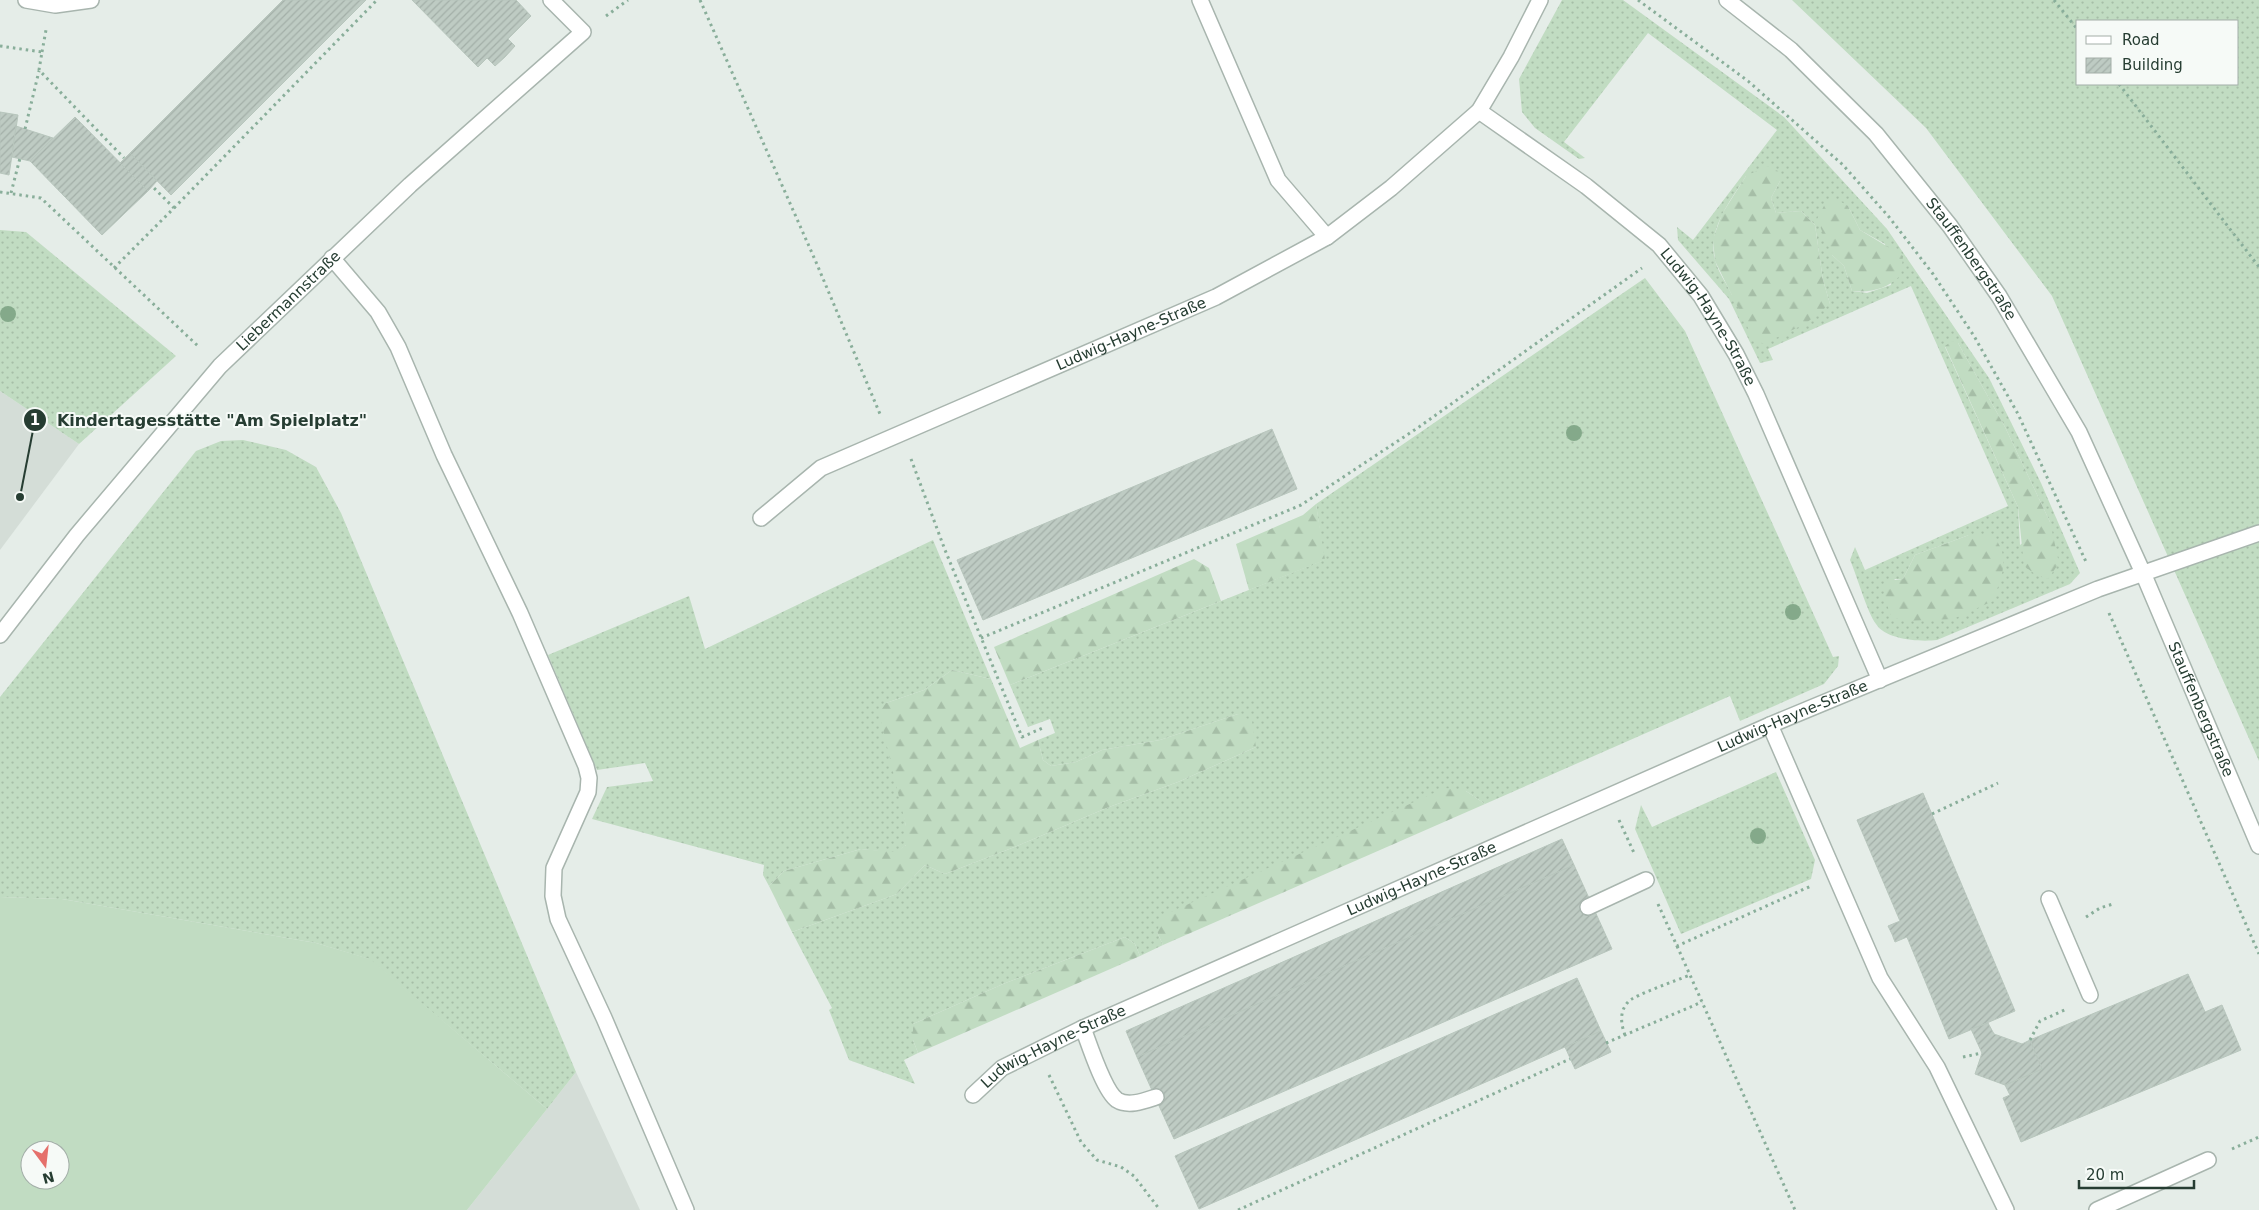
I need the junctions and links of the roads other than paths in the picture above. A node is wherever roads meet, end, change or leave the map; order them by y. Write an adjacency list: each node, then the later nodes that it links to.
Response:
1 (26, 0): 2 (street)
2 (91, 0)
3 (551, 0): 9 (street, Liebermannstraße)
4 (1200, 0): 8 (street)
5 (1540, 0): 7 (street, Ludwig-Hayne-Straße)
6 (1727, 0): 12 (street, Stauffenbergstraße)
7 (1479, 111): 8 (street, Ludwig-Hayne-Straße); 14 (street, Ludwig-Hayne-Straße)
8 (1327, 236): 10 (street, Ludwig-Hayne-Straße)
9 (332, 258): 13 (street, Liebermannstraße); 25 (street)
10 (761, 518)
11 (2259, 534): 12 (street)
12 (2143, 573): 14 (street, Ludwig-Hayne-Straße); 16 (street, Stauffenbergstraße)
13 (0, 635)
14 (1880, 680): 15 (street, Ludwig-Hayne-Straße)
15 (1770, 724): 21 (street, Ludwig-Hayne-Straße); 26 (street)
16 (2259, 846)
17 (1646, 880): 19 (street)
18 (2048, 899): 20 (street)
19 (1588, 907)
20 (2087, 988)
21 (1083, 1028): 22 (street, Ludwig-Hayne-Straße); 23 (street)
22 (973, 1094)
23 (1156, 1097)
24 (2208, 1160): 27 (street)
25 (686, 1210)
26 (2006, 1210)
27 (2097, 1210)

